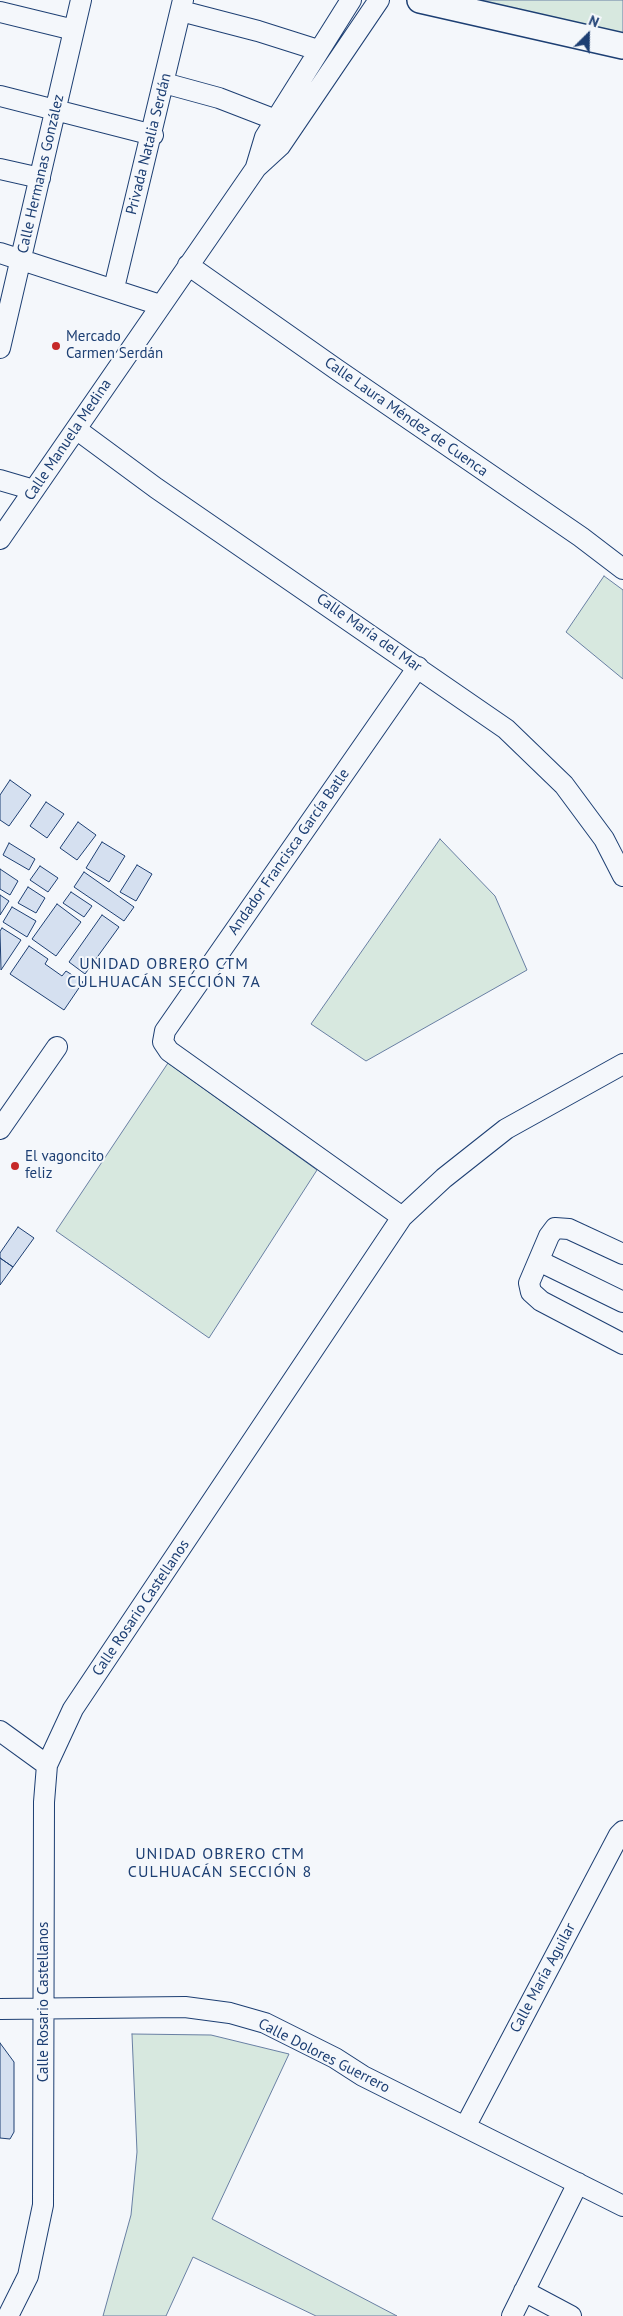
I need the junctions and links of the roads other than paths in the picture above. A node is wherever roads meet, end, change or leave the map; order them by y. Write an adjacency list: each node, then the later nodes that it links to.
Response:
1 (81, 0): 7 (street, Calle Hermanas González)
2 (351, 0): 9 (street)
3 (379, 0): 16 (street)
4 (420, 0): 8 (main road)
5 (182, 6): 9 (street); 10 (street, Privada Natalia Serdán)
6 (0, 12): 7 (street)
7 (74, 30): 12 (street, Calle Hermanas González)
8 (623, 46)
9 (318, 50): 13 (street)
10 (164, 83): 13 (street); 14 (street, Privada Natalia Serdán)
11 (0, 96): 12 (street)
12 (56, 111): 14 (street); 17 (street, Calle Hermanas González)
13 (276, 120): 16 (street)
14 (152, 135): 21 (street, Privada Natalia Serdán)
15 (0, 168): 17 (street)
16 (256, 168): 20 (street, Calle Manuela Medina)
17 (40, 178): 19 (street, Calle Hermanas González)
18 (0, 253): 19 (street)
19 (22, 258): 21 (street); 23 (street, Calle Hermanas González)
20 (188, 265): 22 (street, Calle Manuela Medina); 28 (street, Calle Laura Méndez de Cuenca)
21 (114, 288): 22 (street)
22 (160, 305): 24 (street, Calle Manuela Medina)
23 (2, 335)
24 (76, 429): 26 (street, Calle Manuela Medina); 29 (street, Calle María del Mar)
25 (0, 480): 26 (street)
26 (34, 490): 27 (street, Calle Manuela Medina)
27 (0, 539)
28 (623, 569)
29 (418, 667): 30 (street, Calle María del Mar); 34 (street, Andador Francisca García Batle)
30 (623, 876)
31 (57, 1047): 33 (street)
32 (623, 1064): 34 (street, Calle Rosario Castellanos)
33 (0, 1129)
34 (402, 1217): 40 (street, Calle Rosario Castellanos)
35 (623, 1254): 36 (street)
36 (539, 1261): 37 (street); 38 (street)
37 (623, 1302)
38 (623, 1344)
39 (0, 1731): 40 (street)
40 (47, 1765): 43 (street, Calle Rosario Castellanos)
41 (623, 1831): 44 (street, Calle María Aguilar)
42 (0, 2009): 43 (street, Calle Dolores Guerrero)
43 (44, 2009): 44 (street, Calle Dolores Guerrero); 48 (street, Calle Rosario Castellanos)
44 (465, 2127): 45 (street, Calle Dolores Guerrero)
45 (578, 2183): 46 (street, Calle Dolores Guerrero); 47 (street)
46 (623, 2206)
47 (524, 2291): 49 (street); 50 (street)
48 (8, 2316)
49 (512, 2316)
50 (571, 2316)

